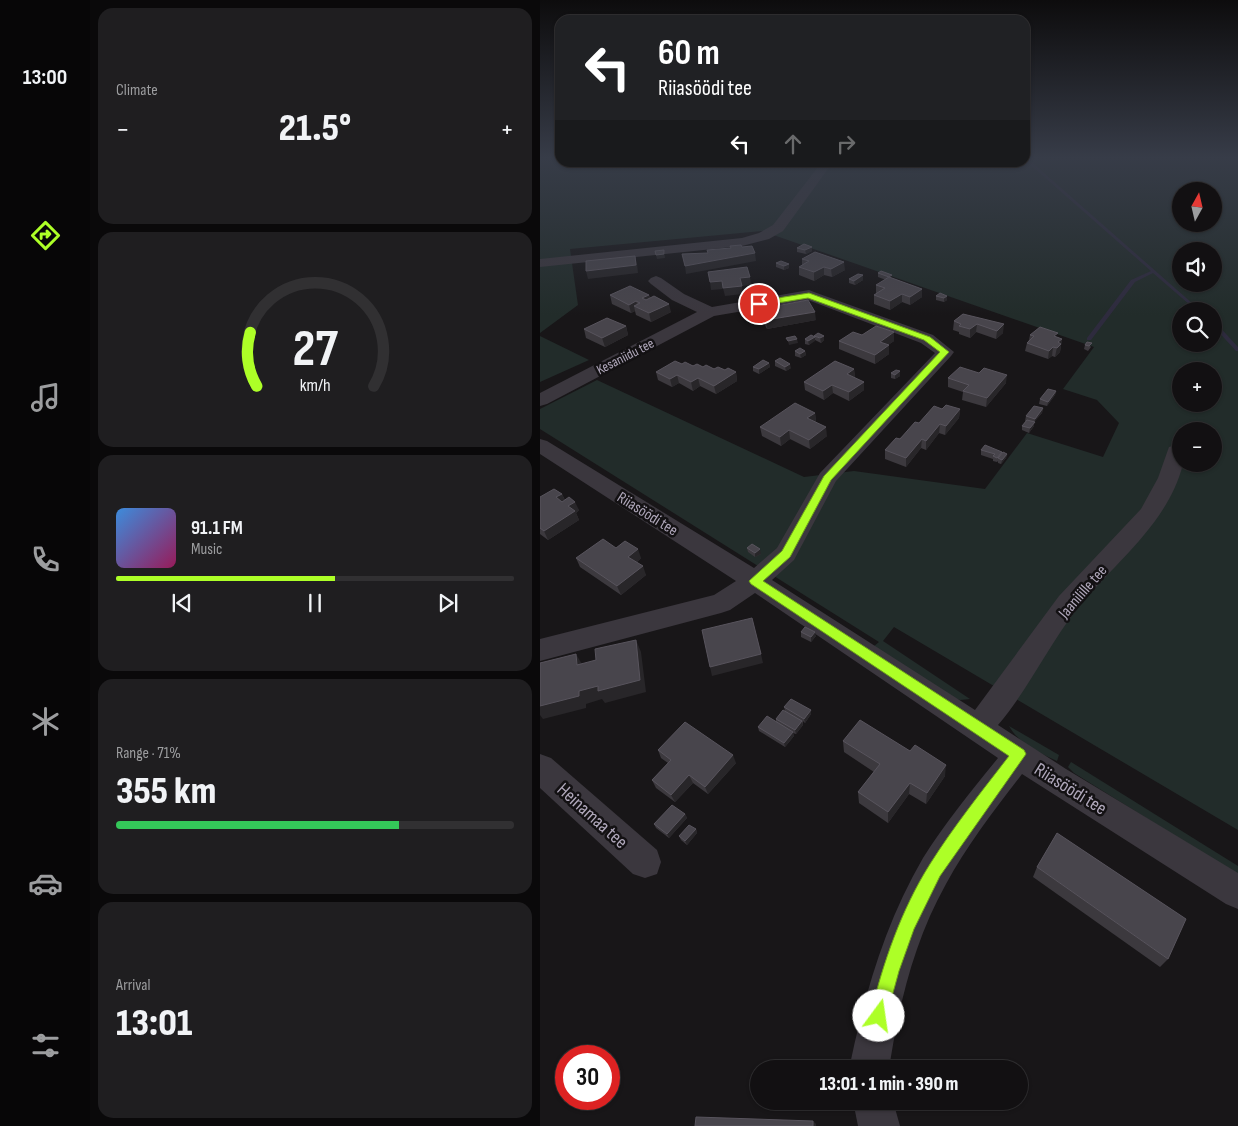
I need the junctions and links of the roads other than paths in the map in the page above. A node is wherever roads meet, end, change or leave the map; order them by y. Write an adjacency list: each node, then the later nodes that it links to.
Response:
1 (792, 211): 2 (street)
2 (540, 263)
3 (656, 281): 4 (street)
4 (710, 312): 5 (street, Kesaniidu tee); 8 (street, Kesaniidu tee)
5 (540, 400)
6 (540, 445): 8 (street, Riiasöödi tee)
7 (1172, 466): 10 (street, Jaanilille tee)
8 (755, 581): 9 (street); 10 (street, Riiasöödi tee)
9 (540, 650)
10 (978, 727): 11 (street, Riiasöödi tee)
11 (1018, 754): 14 (street, Riiasöödi tee); 15 (street)
12 (540, 768): 13 (street, Heinamaa tee)
13 (645, 862)
14 (1238, 892)
15 (870, 1060)
16 (875, 1110): 17 (street)
17 (879, 1126)

